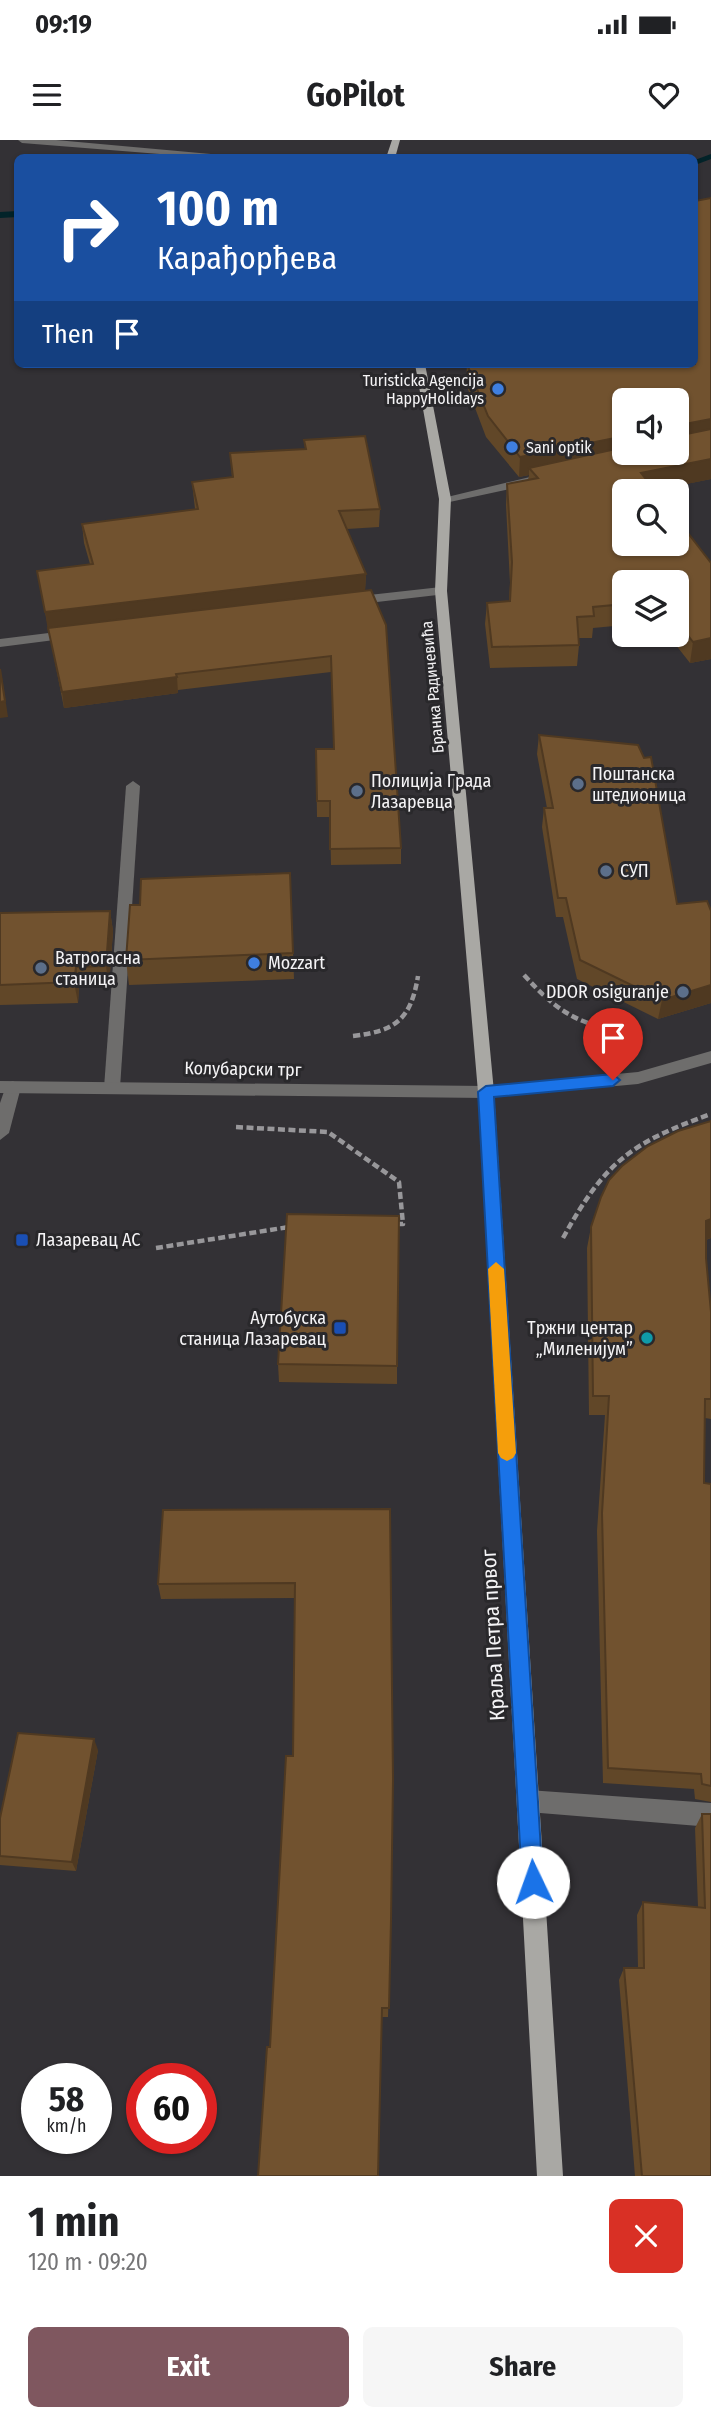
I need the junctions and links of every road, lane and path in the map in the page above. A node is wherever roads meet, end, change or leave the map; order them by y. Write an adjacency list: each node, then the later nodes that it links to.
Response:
1 (22, 140): 2 (street)
2 (200, 154)
3 (421, 368): 5 (main road, Бранка Радичевића)
4 (541, 479): 5 (street)
5 (445, 499): 6 (main road, Бранка Радичевића)
6 (441, 591): 7 (street); 18 (main road, Бранка Радичевића)
7 (331, 603)
8 (83, 632): 9 (street)
9 (0, 643)
10 (133, 786): 17 (street)
11 (524, 975): 13 (path)
12 (418, 976): 14 (path)
13 (620, 1031)
14 (353, 1036)
15 (711, 1057): 18 (street, Колубарски трг)
16 (6, 1087): 17 (street, Колубарски трг); 21 (street)
17 (112, 1088): 18 (street, Колубарски трг)
18 (486, 1092): 26 (main road, Краља Петра првог)
19 (711, 1114): 24 (path)
20 (234, 1127): 22 (path)
21 (0, 1133)
22 (390, 1224)
23 (298, 1225): 25 (path)
24 (564, 1238)
25 (156, 1248)
26 (528, 1801): 27 (street); 28 (main road, Краља Петра првог)
27 (711, 1815)
28 (550, 2176)

